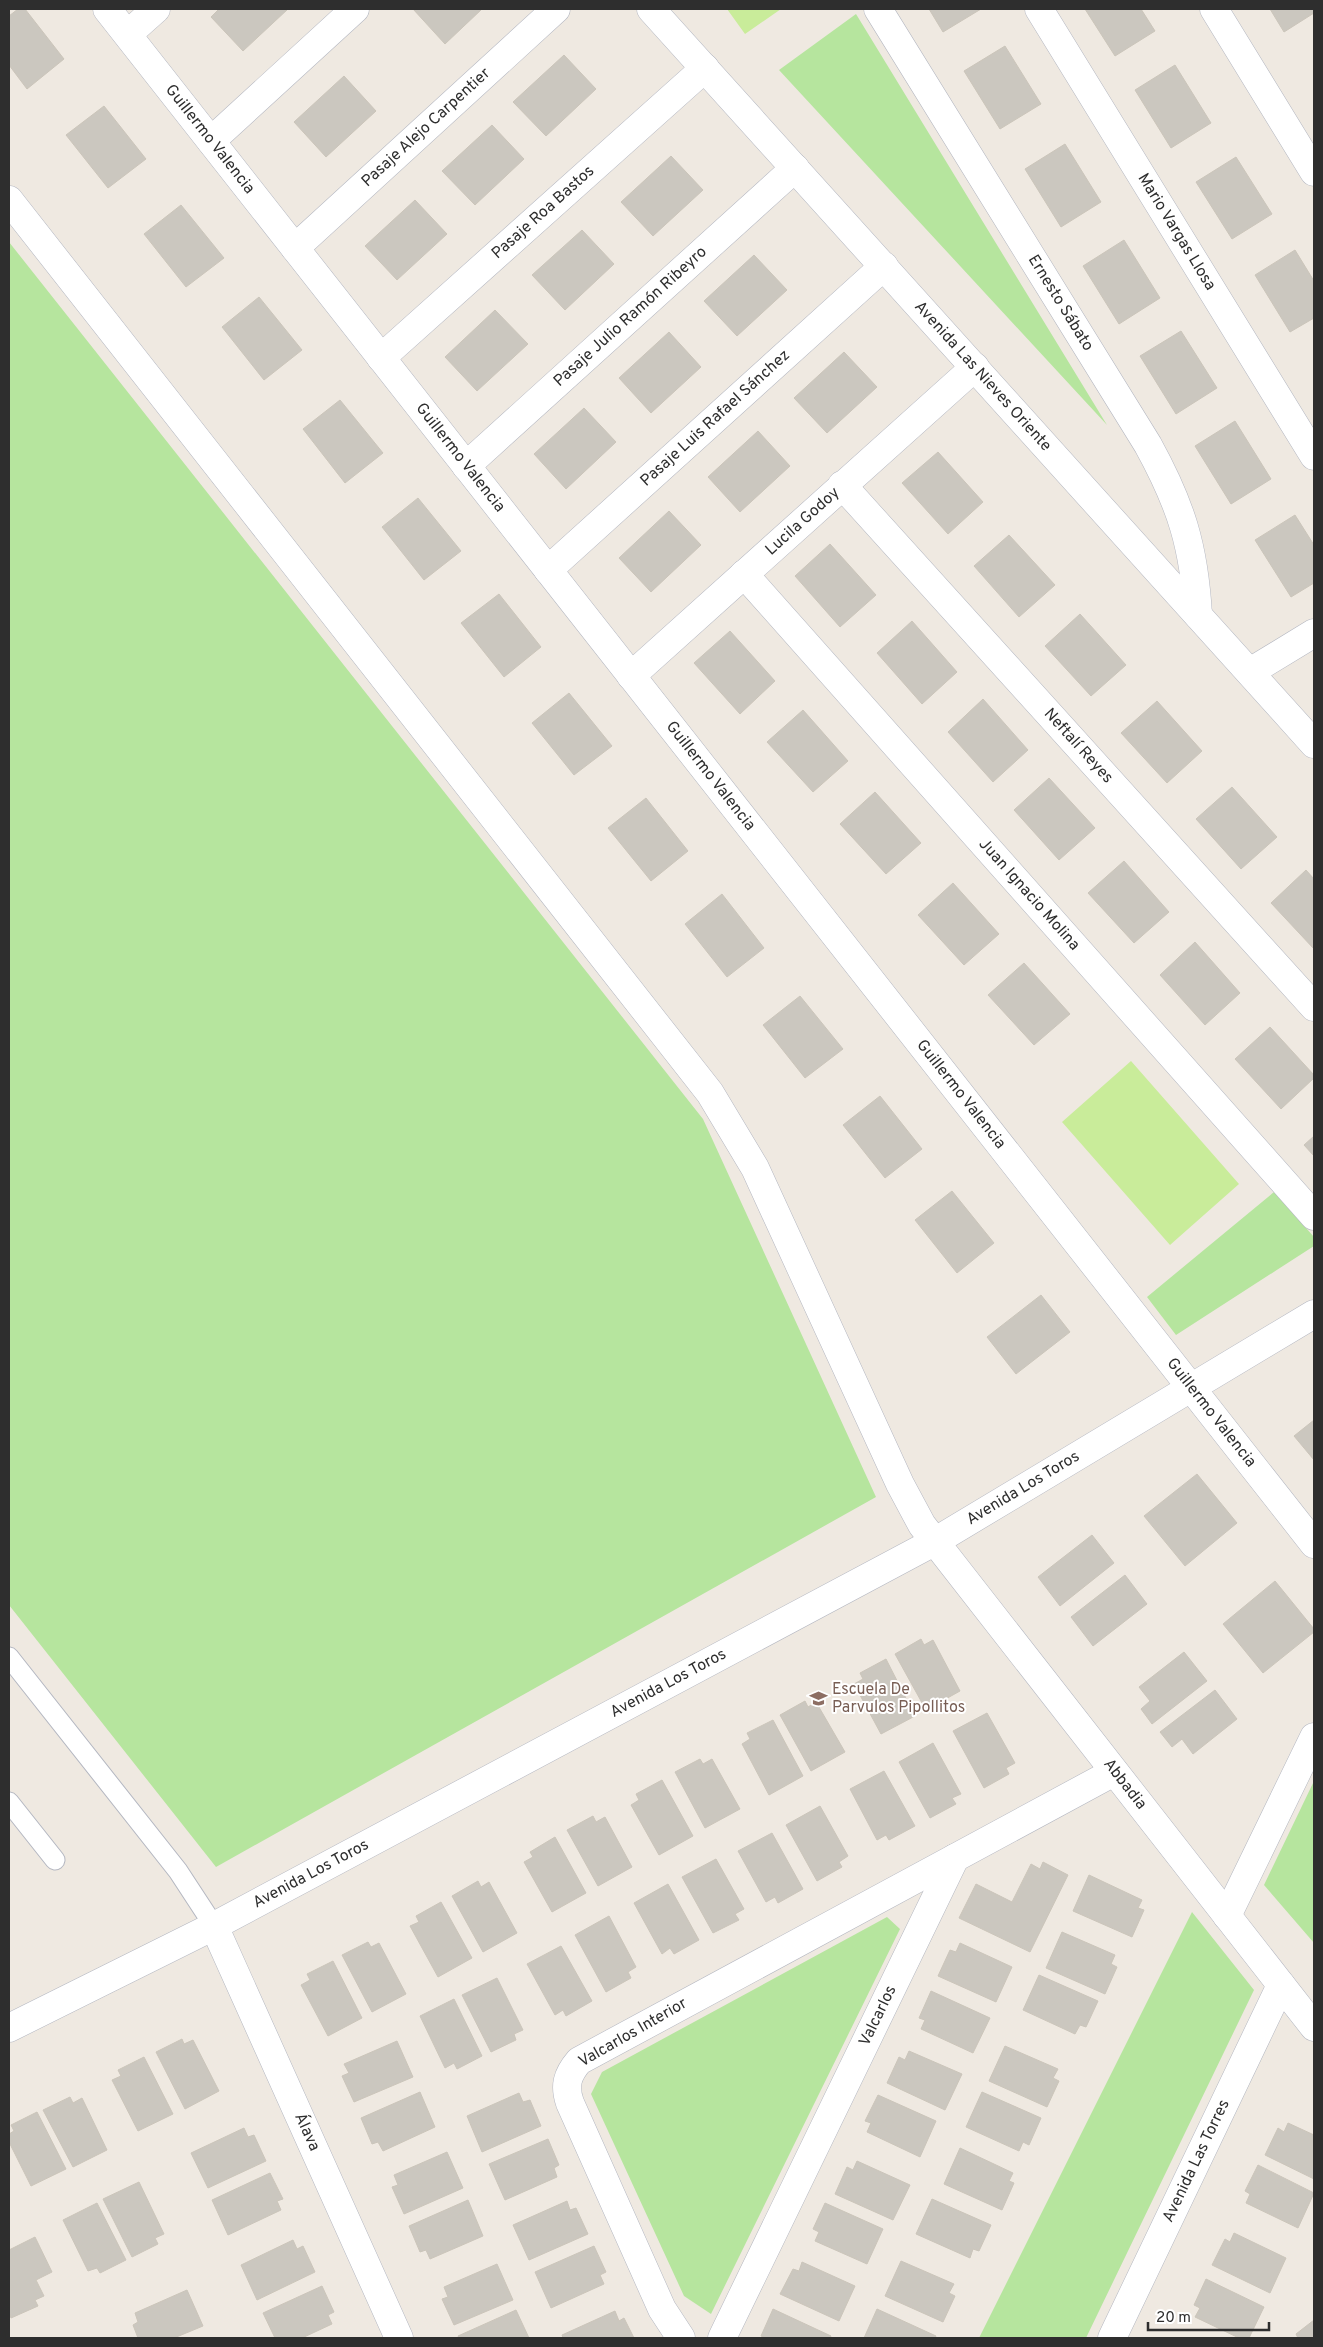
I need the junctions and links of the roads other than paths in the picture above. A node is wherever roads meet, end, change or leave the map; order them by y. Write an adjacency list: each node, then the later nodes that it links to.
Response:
1 (108, 9): 9 (street, Guillermo Valencia)
2 (156, 9): 9 (street)
3 (355, 9): 11 (street)
4 (556, 9): 15 (street, Pasaje Alejo Carpentier)
5 (651, 9): 10 (street, Avenida Las Nieves Oriente)
6 (878, 9): 24 (street, Ernesto Sábato)
7 (1038, 9): 19 (street, Mario Vargas Llosa)
8 (1214, 9): 13 (street)
9 (128, 34): 11 (street, Guillermo Valencia)
10 (705, 68): 12 (street, Avenida Las Nieves Oriente); 17 (street, Pasaje Roa Bastos)
11 (211, 141): 15 (street, Guillermo Valencia)
12 (795, 168): 16 (street, Avenida Las Nieves Oriente); 20 (street, Pasaje Julio Ramón Ribeyro)
13 (1314, 172)
14 (9, 200): 33 (street, Abbadia)
15 (295, 248): 17 (street, Guillermo Valencia)
16 (884, 266): 18 (street, Avenida Las Nieves Oriente); 22 (street, Pasaje Luis Rafael Sánchez)
17 (381, 358): 20 (street, Guillermo Valencia)
18 (975, 367): 21 (street, Lucila Godoy); 24 (street, Avenida Las Nieves Oriente)
19 (1314, 456)
20 (466, 466): 22 (street, Guillermo Valencia)
21 (842, 486): 23 (street, Lucila Godoy); 29 (street, Neftalí Reyes)
22 (548, 570): 27 (street, Guillermo Valencia)
23 (744, 574): 27 (street, Lucila Godoy); 30 (street, Juan Ignacio Molina)
24 (1198, 615): 26 (street, Avenida Las Nieves Oriente)
25 (1314, 633): 26 (street)
26 (1250, 672): 28 (street, Avenida Las Nieves Oriente)
27 (631, 676): 32 (street, Guillermo Valencia)
28 (1314, 744)
29 (1314, 1007)
30 (1314, 1216)
31 (1314, 1314): 32 (street, Avenida Los Toros)
32 (1191, 1388): 33 (street, Avenida Los Toros); 34 (street, Guillermo Valencia)
33 (934, 1542): 37 (street, Abbadia); 42 (street, Avenida Los Toros)
34 (1314, 1544)
35 (9, 1657): 42 (lane)
36 (1314, 1736): 41 (street)
37 (1114, 1772): 39 (street); 41 (street, Abbadia)
38 (9, 1802): 40 (lane)
39 (955, 1858): 47 (street, Valcarlos Interior); 48 (street, Valcarlos)
40 (55, 1860)
41 (1227, 1916): 43 (street, Abbadia)
42 (214, 1926): 45 (street, Avenida Los Toros); 46 (street, Álava)
43 (1281, 1985): 44 (street, Abbadia); 49 (street, Avenida Las Torres)
44 (1314, 2027)
45 (9, 2028)
46 (399, 2338)
47 (680, 2338)
48 (722, 2338)
49 (1112, 2338)

